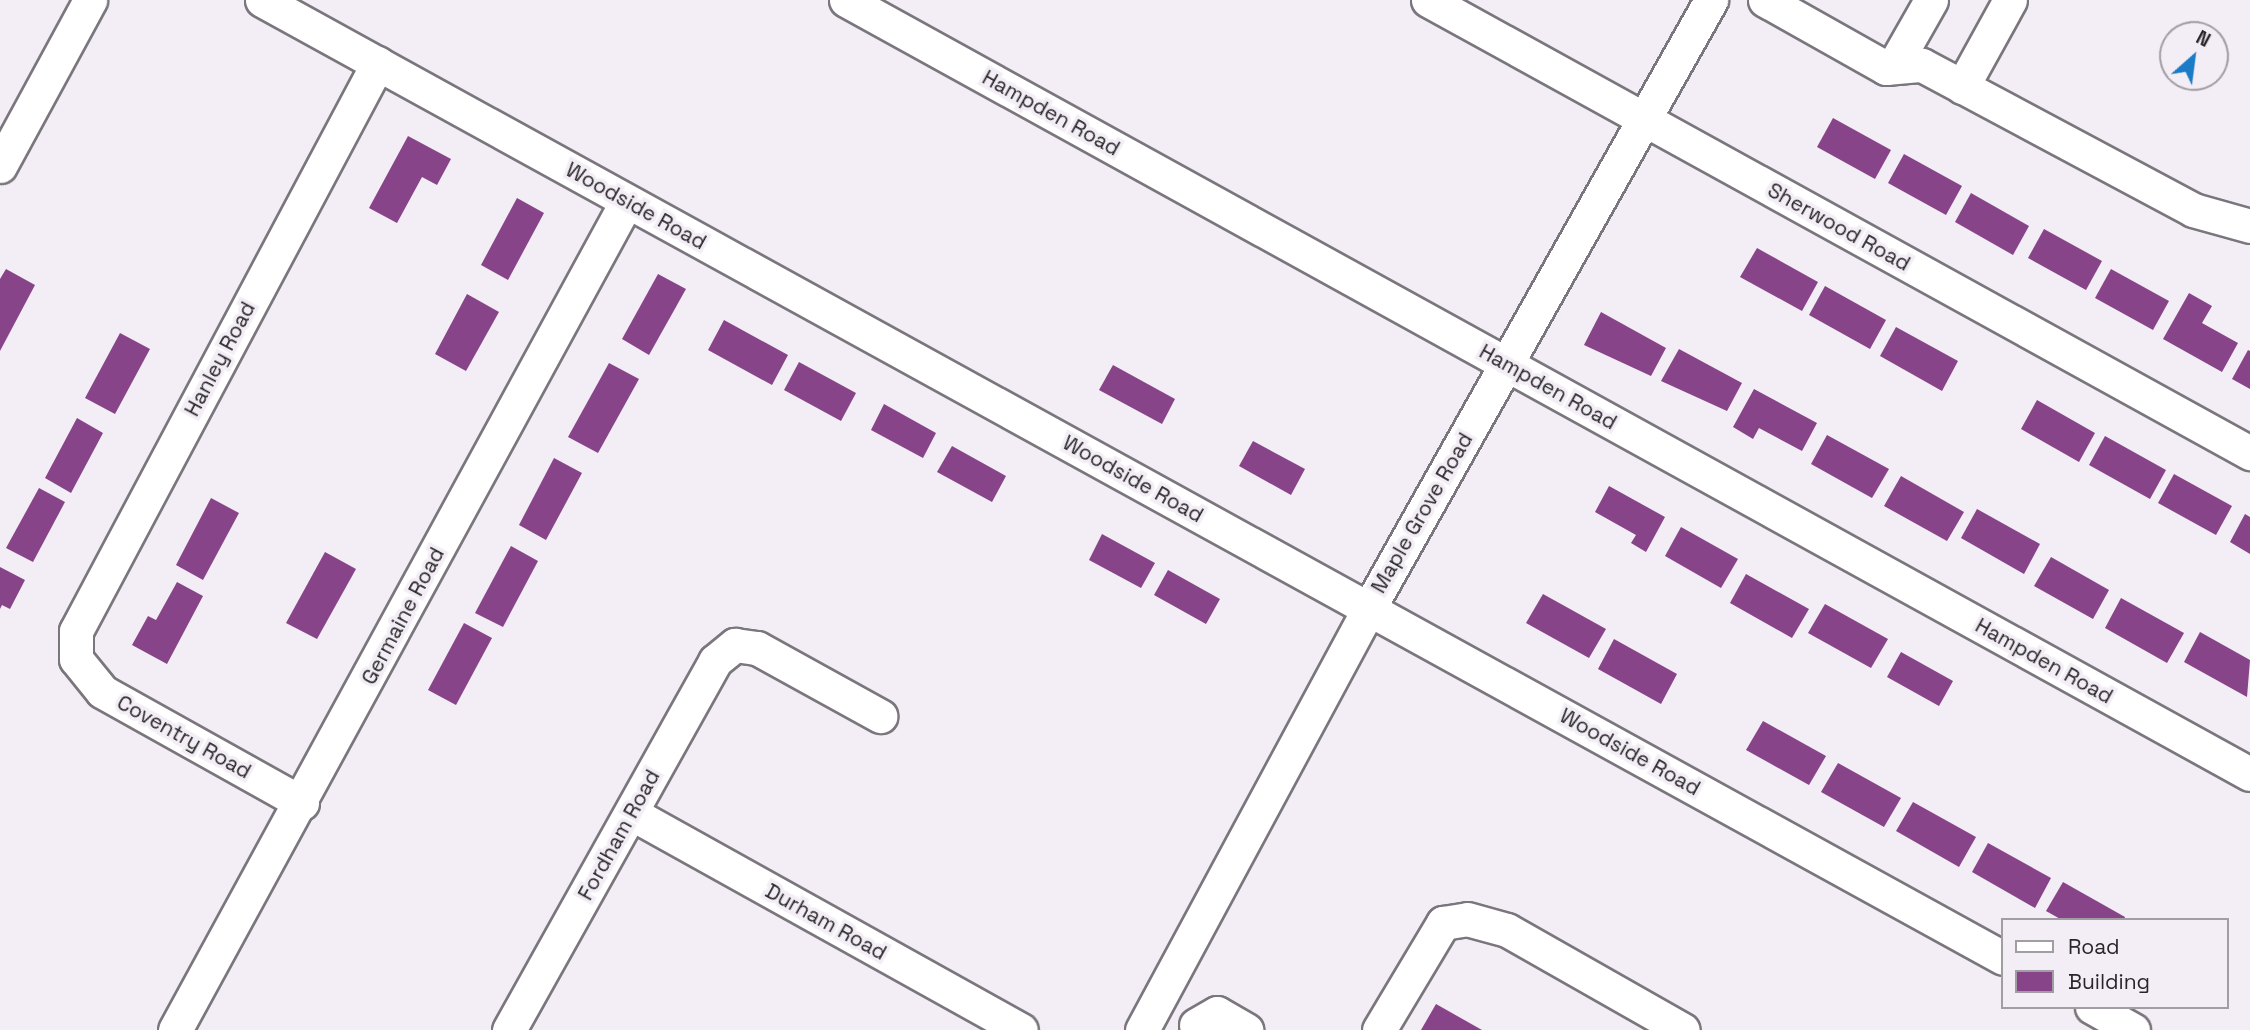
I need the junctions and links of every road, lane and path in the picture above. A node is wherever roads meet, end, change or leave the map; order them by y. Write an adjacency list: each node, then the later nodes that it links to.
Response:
1 (90, 0): 13 (street)
2 (262, 0): 9 (street, Woodside Road)
3 (846, 0): 16 (street, Hampden Road)
4 (1428, 0): 12 (street, Sherwood Road)
5 (1711, 0): 12 (street, Maple Grove Road)
6 (1765, 0): 10 (street)
7 (1931, 0): 10 (street)
8 (2010, 0): 11 (street)
9 (378, 63): 14 (street, Woodside Road); 19 (street, Hanley Road)
10 (1892, 67): 11 (street)
11 (1962, 87): 15 (street)
12 (1645, 120): 16 (street, Maple Grove Road); 17 (street, Sherwood Road)
13 (0, 166)
14 (627, 201): 18 (street, Woodside Road); 22 (street, Germaine Road)
15 (2250, 226)
16 (1507, 364): 18 (street, Maple Grove Road); 21 (street, Hampden Road)
17 (2250, 453)
18 (1369, 608): 24 (street, Woodside Road); 26 (street, Maple Grove Road)
19 (76, 659): 22 (street, Coventry Road)
20 (880, 716): 23 (street, Fordham Road)
21 (2250, 774)
22 (302, 803): 28 (street, Germaine Road)
23 (631, 813): 29 (street, Fordham Road); 30 (street, Durham Road)
24 (2002, 957)
25 (2096, 1009): 34 (street)
26 (1149, 1017): 27 (street)
27 (1196, 1027): 31 (street)
28 (175, 1030)
29 (509, 1030)
30 (1021, 1030)
31 (1247, 1030)
32 (1379, 1030): 33 (street)
33 (1683, 1030)
34 (2133, 1030)

